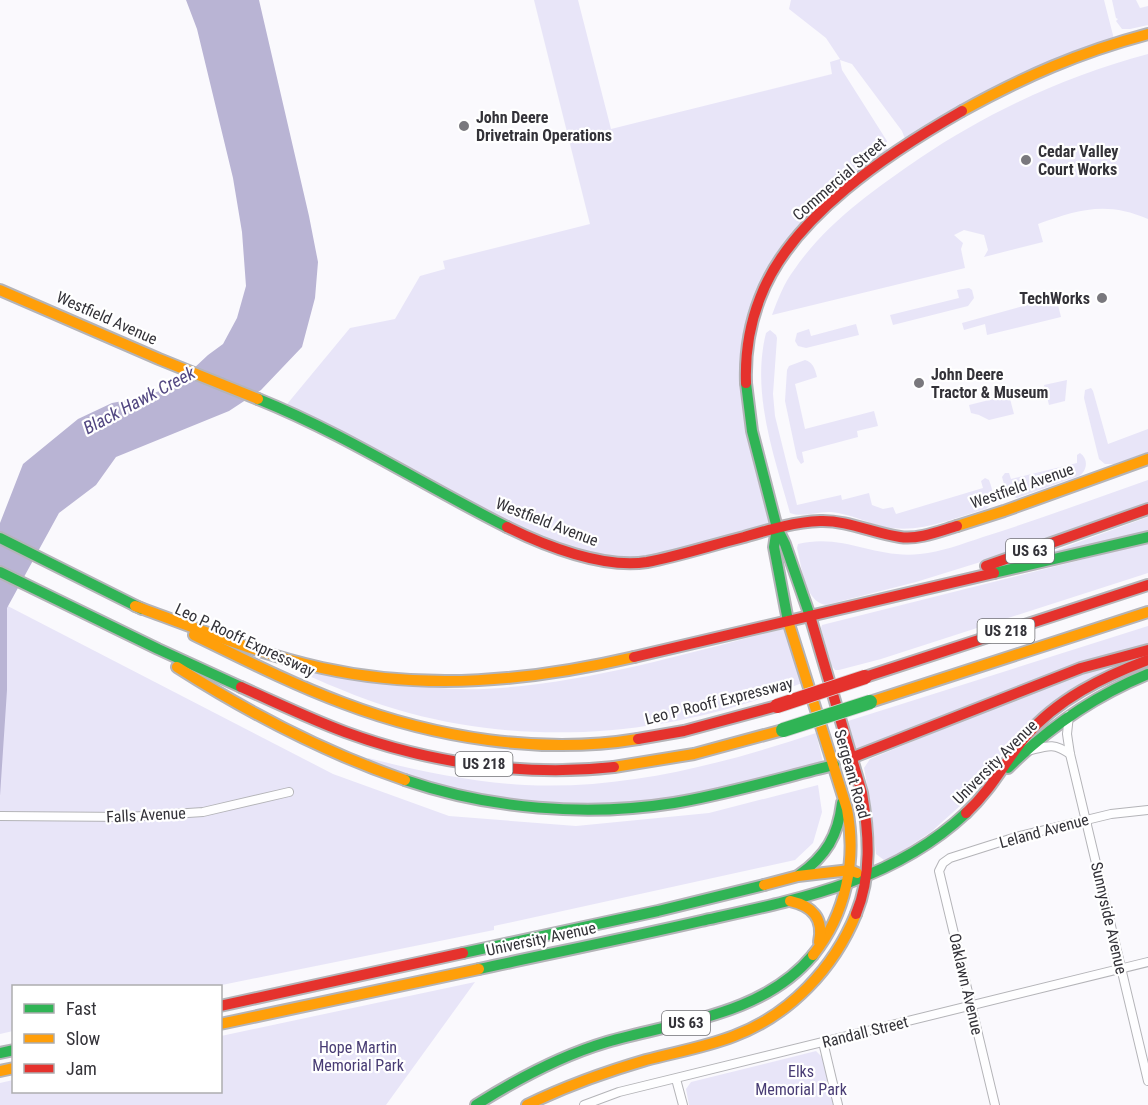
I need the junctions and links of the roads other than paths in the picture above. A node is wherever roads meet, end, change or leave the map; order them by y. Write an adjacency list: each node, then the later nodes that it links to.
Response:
1 (1148, 34): 5 (main road, Commercial Street)
2 (0, 290): 5 (main road, Westfield Avenue)
3 (1148, 459): 5 (main road, Westfield Avenue)
4 (1148, 509): 10 (main road, US 63)
5 (777, 528): 12 (main road, Sergeant Road); 13 (main road, Sergeant Road)
6 (1148, 537): 10 (main road)
7 (0, 538): 14 (main road)
8 (0, 572): 17 (main road)
9 (1148, 585): 14 (main road, Leo P Rooff Expressway / US 218, bridge)
10 (911, 591): 12 (main road, US 63)
11 (1148, 614): 17 (main road, US 218, bridge)
12 (810, 616): 13 (main road, US 63); 22 (main road, Sergeant Road)
13 (788, 621): 14 (main road); 23 (main road, Sergeant Road / US 63)
14 (209, 638)
15 (1148, 650): 22 (main road)
16 (1148, 660): 24 (main road)
17 (196, 674): 23 (main road)
18 (1148, 674): 19 (main road, University Avenue)
19 (1069, 715): 20 (main road, University Avenue); 21 (street, Sunnyside Avenue)
20 (1024, 752): 21 (street); 24 (main road, University Avenue)
21 (1070, 754): 29 (street, Sunnyside Avenue)
22 (852, 758): 23 (main road); 33 (main road, Sergeant Road)
23 (834, 765): 26 (main road, Sergeant Road / US 63)
24 (997, 780): 33 (main road, University Avenue)
25 (289, 792): 28 (street, Falls Avenue)
26 (843, 795): 31 (main road, Sergeant Road / US 63); 32 (main road)
27 (1148, 810): 29 (street, Leland Avenue)
28 (0, 816)
29 (1086, 820): 30 (street, Leland Avenue); 38 (street, Sunnyside Avenue)
30 (942, 863): 39 (street, Oaklawn Avenue)
31 (850, 870): 32 (main road, University Avenue); 33 (main road, University Avenue); 34 (main road, Sergeant Road / US 63)
32 (798, 876): 40 (main road, University Avenue)
33 (867, 877): 34 (main road, University Avenue); 46 (main road, Sergeant Road / US 63)
34 (847, 884): 35 (main road, University Avenue); 36 (main road, Sergeant Road / US 63)
35 (786, 901): 36 (main road); 41 (main road, University Avenue)
36 (817, 949): 45 (main road, Sergeant Road / US 63)
37 (1148, 962): 38 (street, Randall Street)
38 (1120, 968): 39 (street, Randall Street); 44 (street, Sunnyside Avenue)
39 (971, 1005): 42 (street, Randall Street); 50 (street, Oaklawn Avenue)
40 (222, 1006)
41 (222, 1024)
42 (823, 1042): 43 (street, Randall Street); 49 (street)
43 (676, 1078): 47 (street, Randall Street); 48 (street)
44 (1148, 1082)
45 (476, 1105)
46 (527, 1105)
47 (584, 1105)
48 (682, 1105)
49 (838, 1105)
50 (995, 1105)

